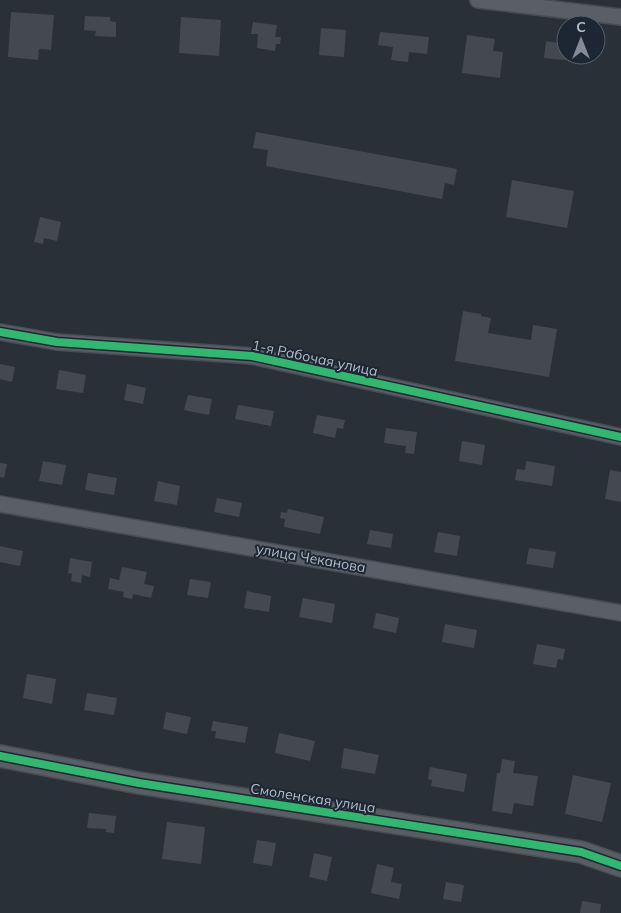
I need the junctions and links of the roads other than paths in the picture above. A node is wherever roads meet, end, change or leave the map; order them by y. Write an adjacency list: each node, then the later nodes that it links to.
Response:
1 (478, 0): 2 (street)
2 (621, 16)
3 (0, 332): 4 (street, 1-я Рабочая улица)
4 (621, 437)
5 (0, 504): 6 (street, улица Чеканова)
6 (621, 613)
7 (0, 756): 8 (street, Смоленская улица)
8 (621, 866)

